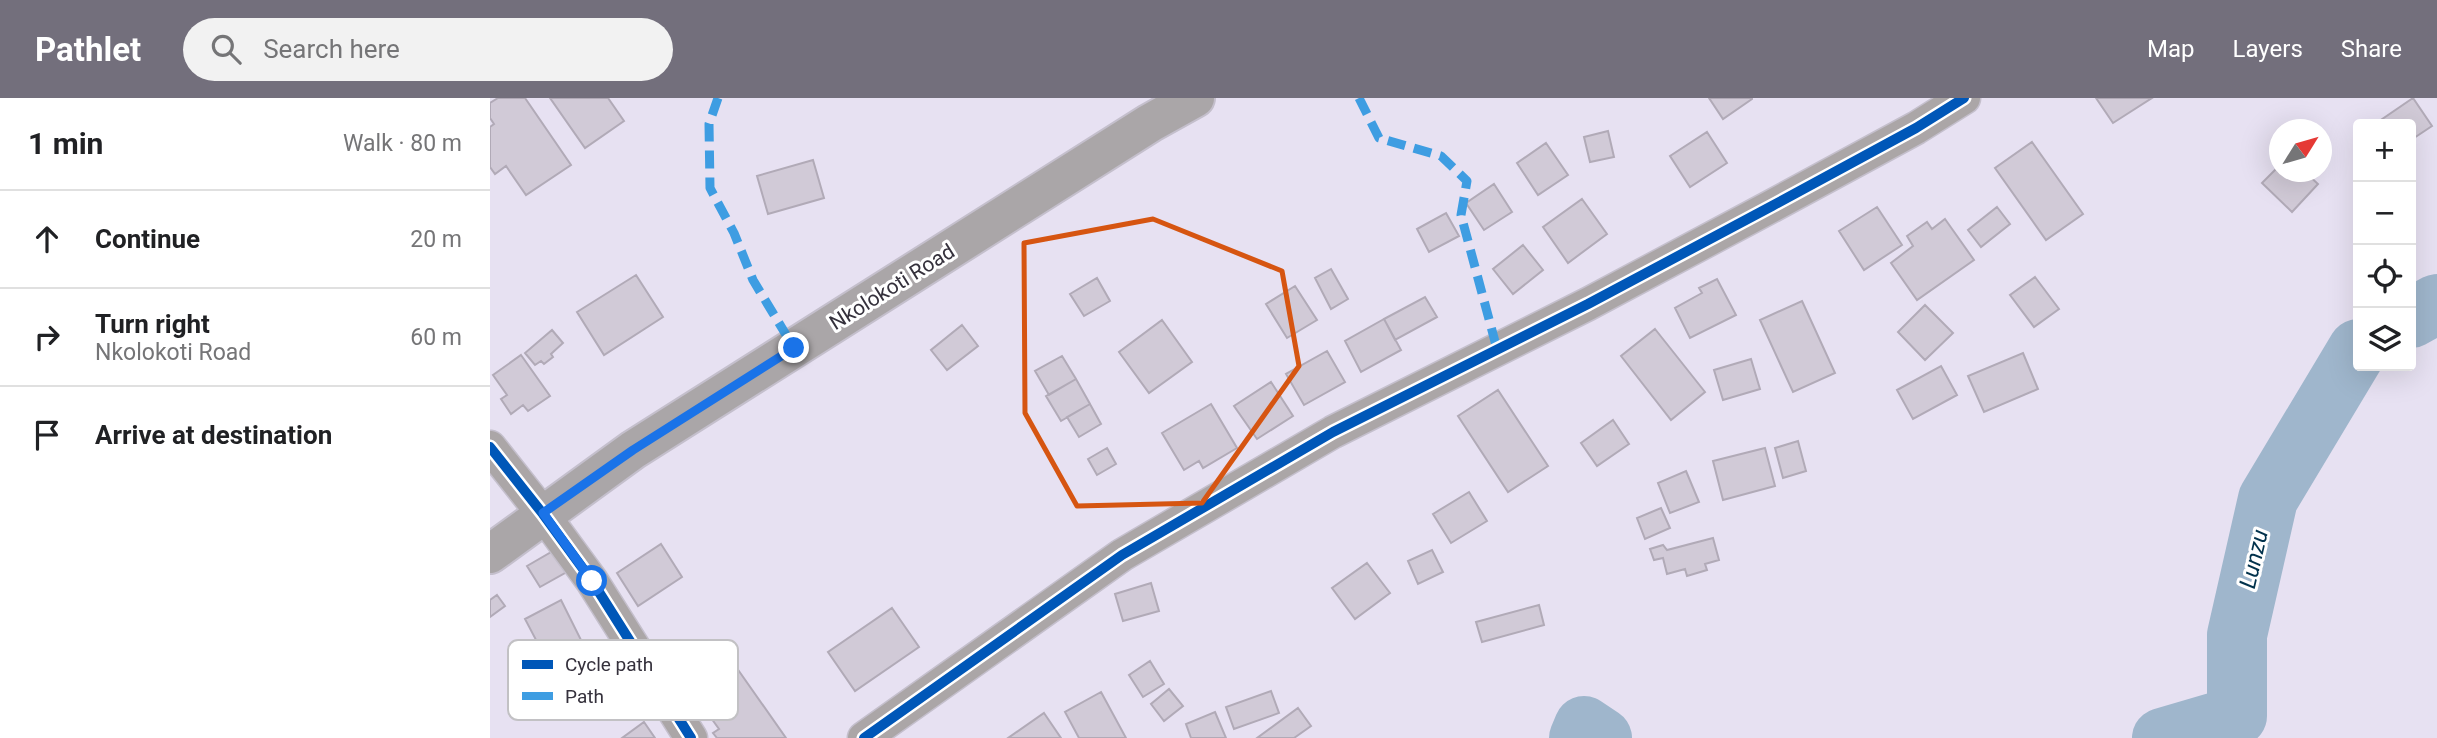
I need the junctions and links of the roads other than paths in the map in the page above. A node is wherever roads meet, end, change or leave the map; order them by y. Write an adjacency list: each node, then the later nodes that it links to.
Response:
1 (1195, 98): 4 (main road, Nkolokoti Road)
2 (1964, 98): 9 (street)
3 (490, 447): 4 (street)
4 (543, 513): 5 (main road, Nkolokoti Road); 6 (street)
5 (490, 554)
6 (629, 640)
7 (680, 720): 8 (street)
8 (691, 738)
9 (864, 738)

